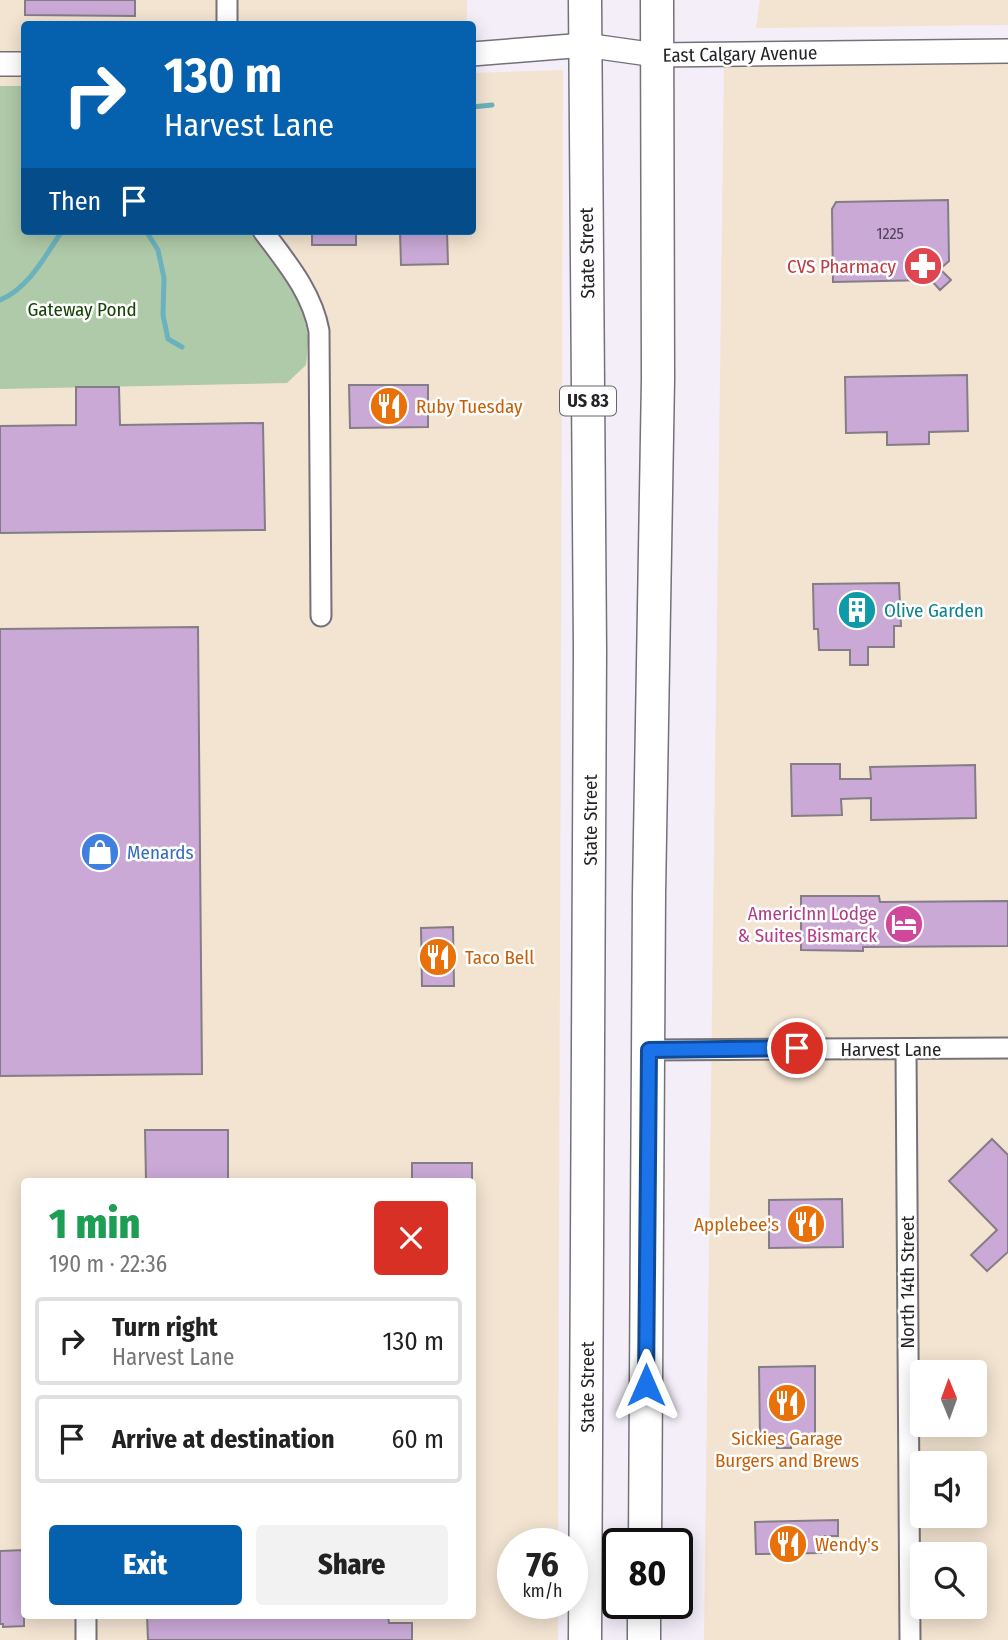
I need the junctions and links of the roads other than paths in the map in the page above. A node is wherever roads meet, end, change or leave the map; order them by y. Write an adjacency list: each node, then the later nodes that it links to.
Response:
1 (227, 0): 4 (street)
2 (585, 0): 5 (highway, State Street / US 83)
3 (657, 0): 8 (highway)
4 (227, 21)
5 (585, 45): 7 (street, East Calgary Avenue); 8 (street, East Calgary Avenue); 20 (highway, State Street / US 83)
6 (1008, 51): 8 (street, East Calgary Avenue)
7 (476, 54)
8 (656, 55): 14 (highway)
9 (0, 64): 10 (street)
10 (21, 64)
11 (267, 235): 12 (street)
12 (321, 616)
13 (1008, 1048): 15 (street, Harvest Lane)
14 (649, 1050): 15 (street, Harvest Lane); 16 (highway)
15 (906, 1050): 22 (street, North 14th Street)
16 (645, 1528)
17 (86, 1619): 19 (street)
18 (644, 1619): 21 (highway)
19 (86, 1640)
20 (585, 1640)
21 (644, 1640)
22 (910, 1640)

